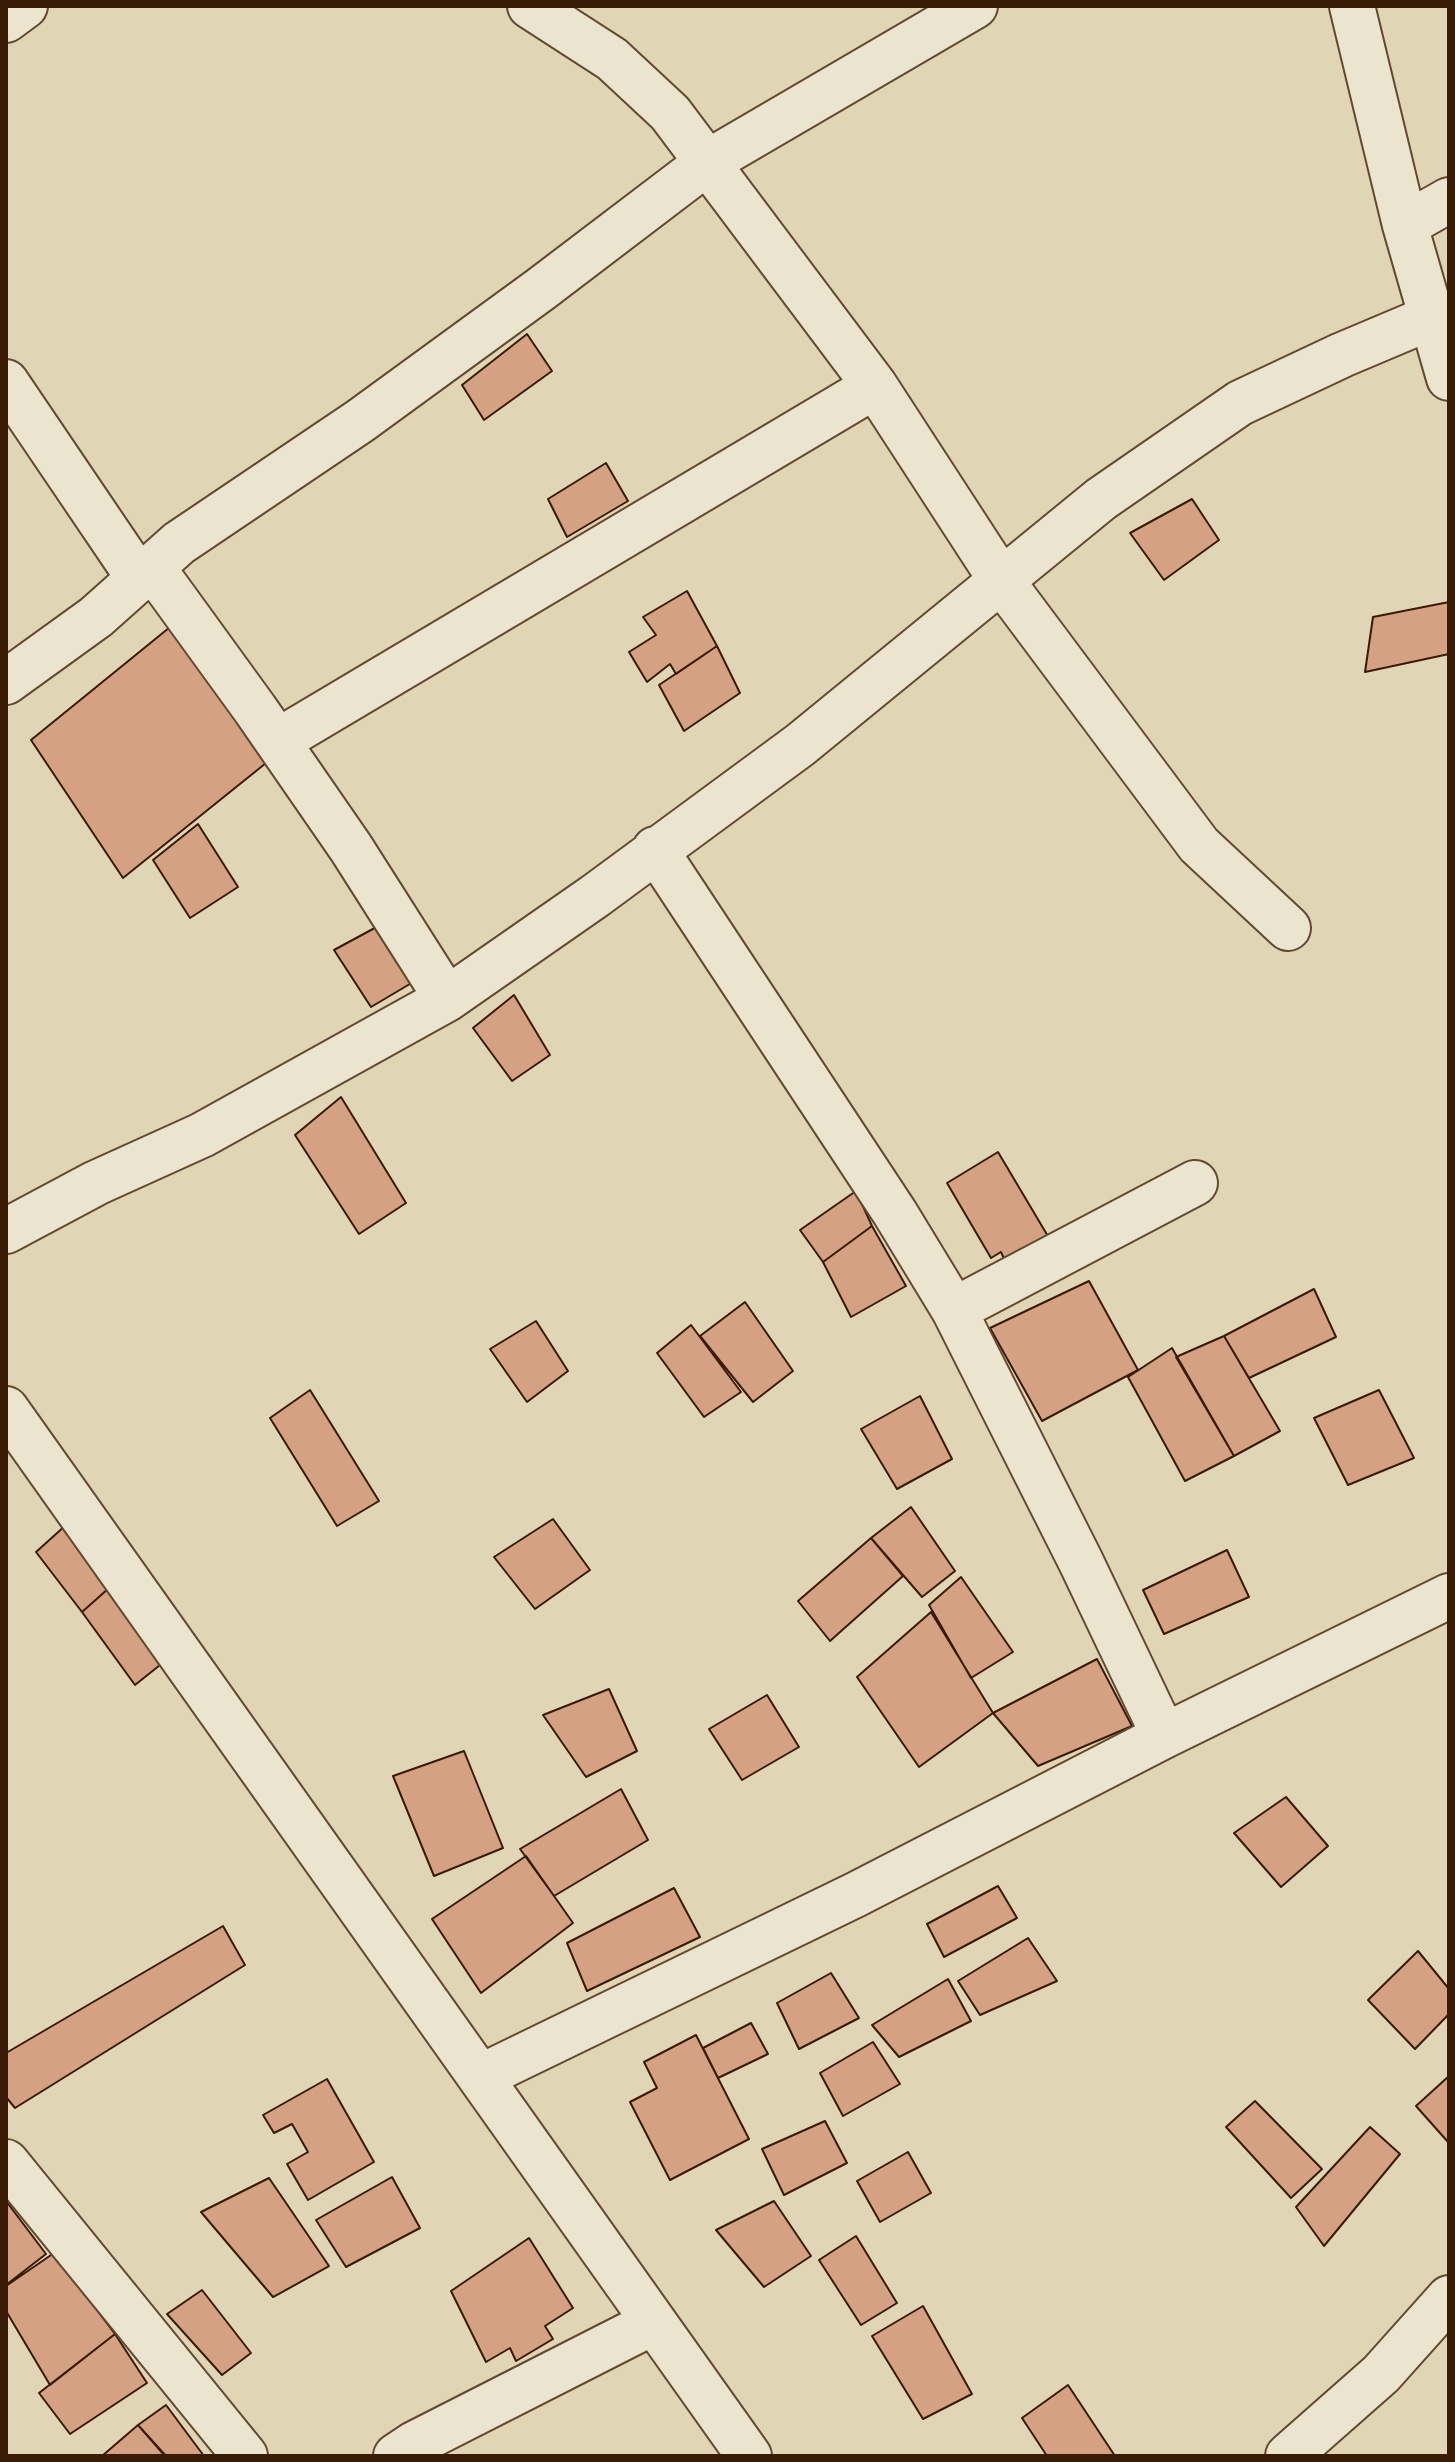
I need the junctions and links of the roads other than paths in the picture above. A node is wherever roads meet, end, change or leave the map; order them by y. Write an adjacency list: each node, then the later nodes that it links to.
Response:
1 (25, 6): 5 (street)
2 (530, 6): 6 (street)
3 (1352, 6): 8 (street)
4 (967, 8): 6 (street)
5 (6, 20)
6 (708, 162): 12 (street); 13 (street)
7 (1449, 200): 8 (street)
8 (1405, 225): 9 (street)
9 (1432, 317): 10 (street); 14 (street)
10 (1449, 378)
11 (6, 382): 13 (street)
12 (875, 386): 14 (street); 16 (street)
13 (146, 574): 15 (street); 16 (street)
14 (1001, 580): 17 (street); 18 (street)
15 (6, 682)
16 (278, 741): 19 (street)
17 (655, 849): 19 (street); 22 (street)
18 (1288, 928)
19 (447, 999): 21 (street)
20 (1195, 1183): 22 (street)
21 (6, 1231)
22 (954, 1310): 25 (street)
23 (6, 1409): 26 (street)
24 (1449, 1596): 25 (street)
25 (1164, 1736): 26 (street)
26 (480, 2077): 29 (street)
27 (6, 2162): 30 (street)
28 (1449, 2298): 33 (street)
29 (654, 2322): 31 (street); 32 (street)
30 (245, 2456)
31 (396, 2456)
32 (749, 2456)
33 (1288, 2456)

